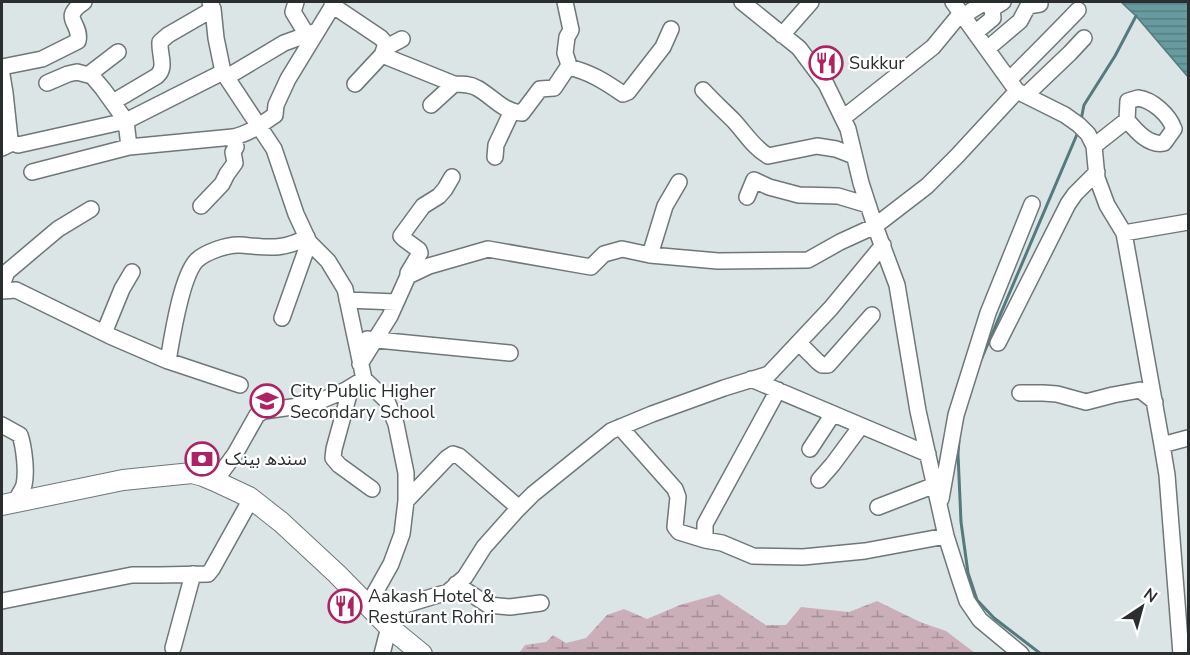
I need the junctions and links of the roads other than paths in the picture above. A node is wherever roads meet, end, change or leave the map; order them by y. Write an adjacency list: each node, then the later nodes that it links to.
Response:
1 (84, 2): 23 (street)
2 (296, 2): 14 (street)
3 (565, 2): 22 (street)
4 (742, 2): 16 (street)
5 (811, 2): 16 (street)
6 (985, 2): 11 (street)
7 (1003, 2): 15 (street)
8 (334, 4): 14 (street); 20 (street)
9 (1040, 4): 19 (street)
10 (211, 5): 26 (street); 32 (street)
11 (960, 8): 15 (street); 35 (street)
12 (1078, 9): 30 (street)
13 (671, 29): 22 (street)
14 (312, 33): 26 (street); 39 (street)
15 (975, 33): 19 (street)
16 (782, 35): 35 (street)
17 (1084, 38): 30 (street)
18 (402, 39): 20 (street)
19 (987, 49): 30 (street)
20 (383, 51): 28 (street); 29 (street)
21 (118, 52): 25 (street)
22 (568, 67): 34 (street)
23 (2, 68)
24 (2, 75): 38 (street)
25 (88, 75): 27 (street); 32 (street)
26 (225, 75): 37 (street); 39 (street)
27 (47, 83)
28 (355, 84)
29 (454, 84): 33 (street); 34 (street)
30 (1017, 89): 41 (street); 56 (street)
31 (703, 90): 44 (street)
32 (113, 102): 37 (street)
33 (431, 105)
34 (512, 111): 45 (street)
35 (843, 118): 44 (street)
36 (1127, 120): 41 (street)
37 (126, 121): 42 (street); 43 (street)
38 (5, 122): 42 (street)
39 (259, 127): 40 (street); 58 (street)
40 (233, 137): 43 (street); 53 (street)
41 (1091, 140): 47 (street)
42 (7, 146)
43 (129, 147): 46 (street)
44 (854, 156): 52 (street)
45 (495, 157)
46 (32, 172)
47 (1097, 172): 57 (street); 67 (street)
48 (452, 177): 62 (street)
49 (679, 182): 60 (street)
50 (747, 197): 52 (street)
51 (1032, 204): 67 (street)
52 (868, 205): 56 (street)
53 (201, 206)
54 (91, 209): 63 (street)
55 (1188, 222): 57 (street)
56 (875, 226): 59 (street); 60 (street)
57 (1124, 233): 83 (street)
58 (308, 240): 65 (street); 69 (street); 76 (street)
59 (883, 245): 73 (street); 91 (street)
60 (650, 255): 62 (street)
61 (132, 272): 70 (street)
62 (408, 276): 66 (street)
63 (2, 285)
64 (2, 291): 70 (street)
65 (347, 300): 66 (street); 71 (street)
66 (396, 302): 72 (street)
67 (1003, 309): 74 (street); 100 (street)
68 (872, 315): 73 (street)
69 (282, 318)
70 (104, 333): 76 (street)
71 (355, 337): 72 (street); 77 (street)
72 (375, 340): 75 (street); 77 (street)
73 (799, 343): 78 (street)
74 (998, 343)
75 (510, 353)
76 (168, 361): 80 (street)
77 (360, 364): 79 (street)
78 (751, 379): 81 (street); 87 (street)
79 (357, 383): 93 (street); 95 (street); 97 (street)
80 (240, 385)
81 (778, 390): 84 (street); 103 (street)
82 (1020, 393): 83 (street)
83 (1155, 402): 89 (street)
84 (833, 414): 86 (street); 90 (street)
85 (2, 425): 98 (street)
86 (861, 426): 91 (street); 92 (street)
87 (620, 427): 101 (street); 103 (street)
88 (1188, 438): 89 (street)
89 (1162, 445): 115 (street)
90 (810, 448)
91 (928, 454): 94 (street)
92 (819, 480)
93 (215, 481): 96 (main road); 98 (main road)
94 (935, 485): 99 (street); 100 (street)
95 (372, 489)
96 (251, 499): 104 (street); 106 (main road)
97 (406, 501): 101 (street); 106 (street)
98 (8, 504)
99 (878, 507)
100 (940, 507): 102 (street)
101 (519, 508): 105 (street)
102 (946, 536): 103 (street); 114 (street)
103 (705, 540)
104 (193, 574): 107 (street); 111 (street)
105 (456, 585): 108 (street); 109 (street)
106 (371, 599): 109 (street); 110 (main road)
107 (2, 602)
108 (541, 603)
109 (395, 608): 110 (street)
110 (389, 627): 112 (street); 113 (main road)
111 (173, 648)
112 (382, 654)
113 (422, 654)
114 (1021, 654)
115 (1181, 654)

